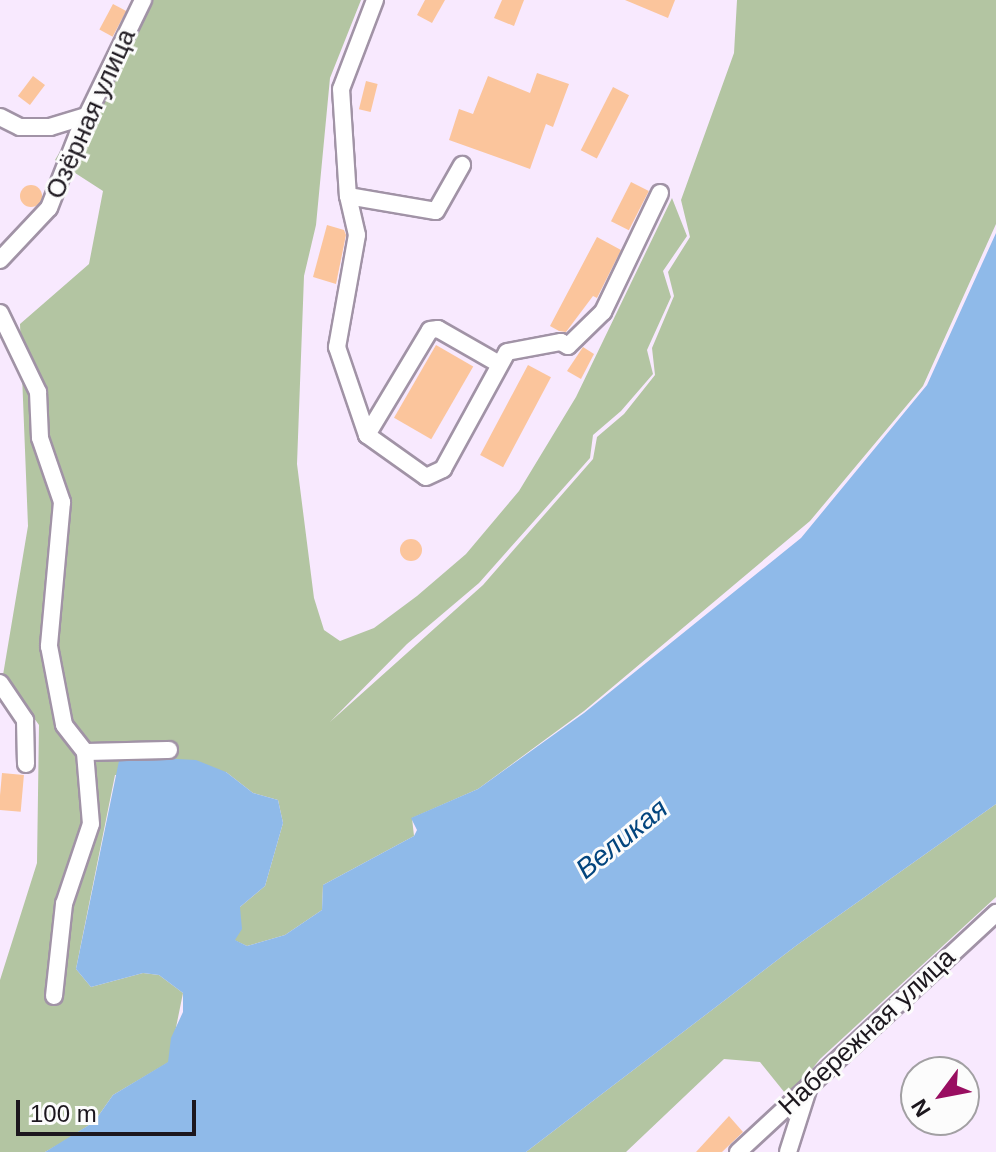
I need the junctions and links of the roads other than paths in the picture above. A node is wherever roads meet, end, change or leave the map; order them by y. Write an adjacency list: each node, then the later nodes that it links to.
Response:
1 (143, 0): 3 (street, Озёрная улица)
2 (375, 0): 7 (street)
3 (86, 116): 4 (street); 8 (street, Озёрная улица)
4 (0, 117)
5 (462, 165): 7 (street)
6 (660, 193): 10 (street)
7 (348, 196): 11 (street)
8 (0, 260)
9 (0, 313): 14 (street)
10 (499, 364): 11 (street); 11 (street)
11 (367, 435)
12 (0, 683): 15 (street)
13 (169, 750): 14 (street)
14 (85, 752): 17 (street)
15 (26, 764)
16 (996, 913): 18 (street, Набережная улица)
17 (54, 996)
18 (809, 1086): 19 (street, Набережная улица); 20 (street)
19 (738, 1152)
20 (788, 1152)

